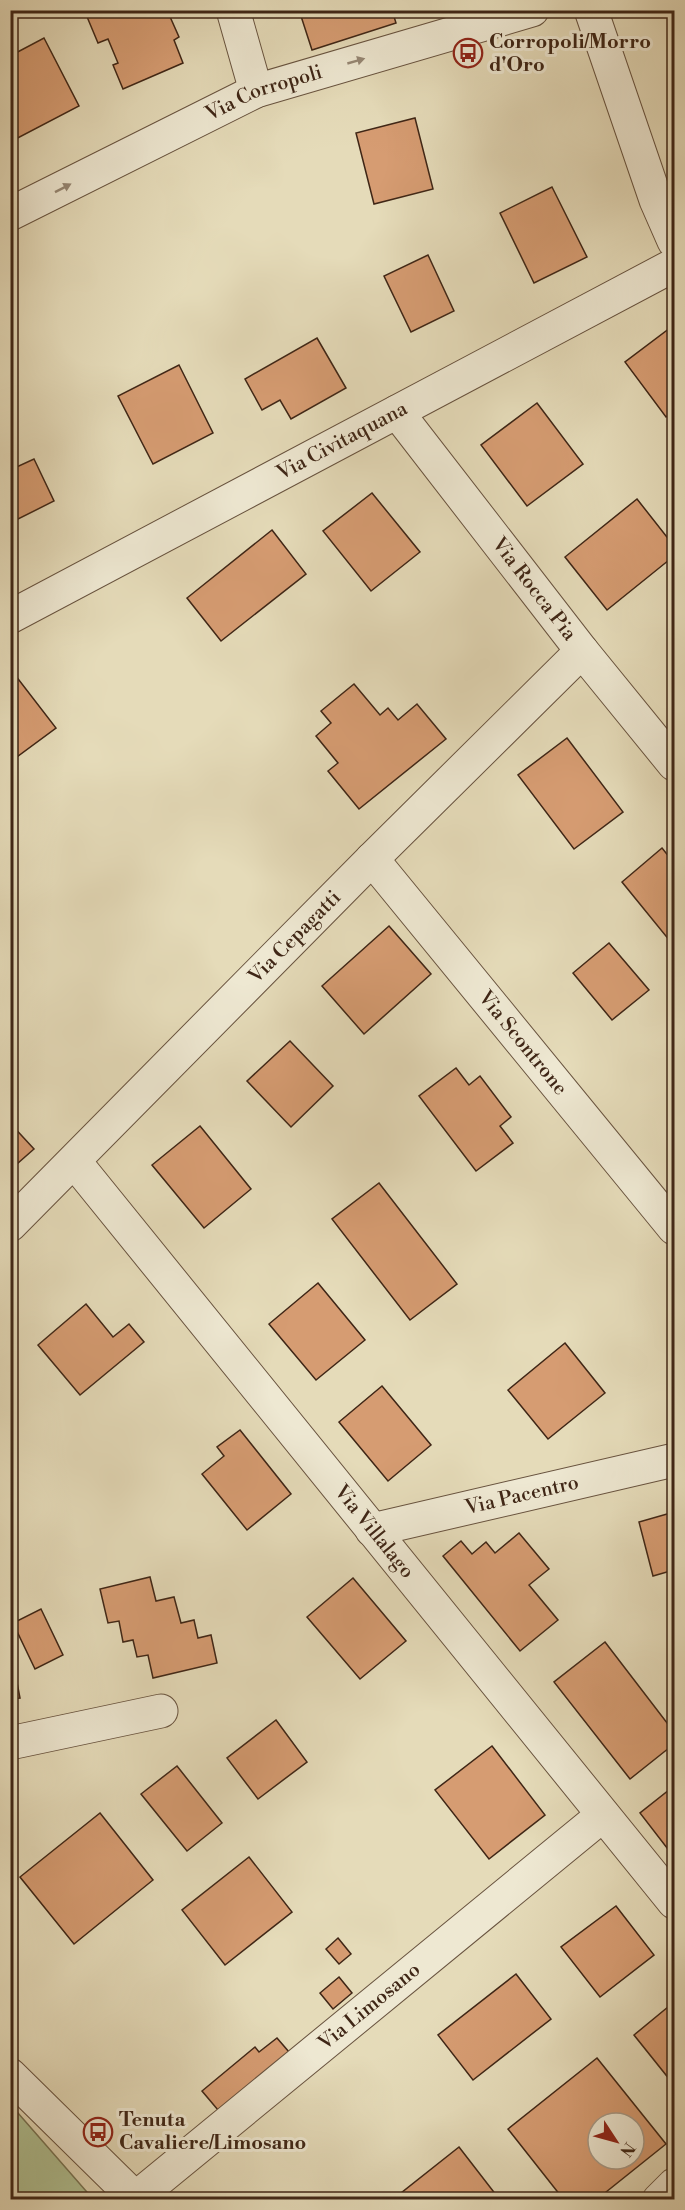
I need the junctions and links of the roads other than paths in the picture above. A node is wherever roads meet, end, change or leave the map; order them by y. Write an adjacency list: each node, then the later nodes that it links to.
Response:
1 (233, 10): 4 (street)
2 (532, 10): 4 (street, Via Corropoli, one-way to 2)
3 (591, 10): 6 (street)
4 (256, 91): 5 (street, Via Corropoli, one-way to 4)
5 (10, 214)
6 (675, 241)
7 (675, 265): 8 (street, Via Civitaquana)
8 (397, 412): 9 (street, Via Civitaquana); 10 (street, Via Rocca Pia)
9 (10, 617)
10 (582, 651): 11 (street, Via Rocca Pia); 12 (street, Via Cepagatti)
11 (675, 764)
12 (372, 859): 13 (street, Via Cepagatti); 15 (street, Via Scontrone)
13 (74, 1161): 14 (street, Via Cepagatti); 17 (street, Via Villalago)
14 (10, 1225)
15 (675, 1228)
16 (675, 1460): 17 (street, Via Pacentro)
17 (372, 1530): 20 (street, Via Villalago)
18 (161, 1711): 19 (street)
19 (10, 1743)
20 (603, 1815): 21 (street, Via Villalago); 24 (street, Via Limosano)
21 (675, 1902)
22 (10, 2075): 24 (street)
23 (675, 2185): 25 (street)
24 (136, 2199)
25 (659, 2199)

